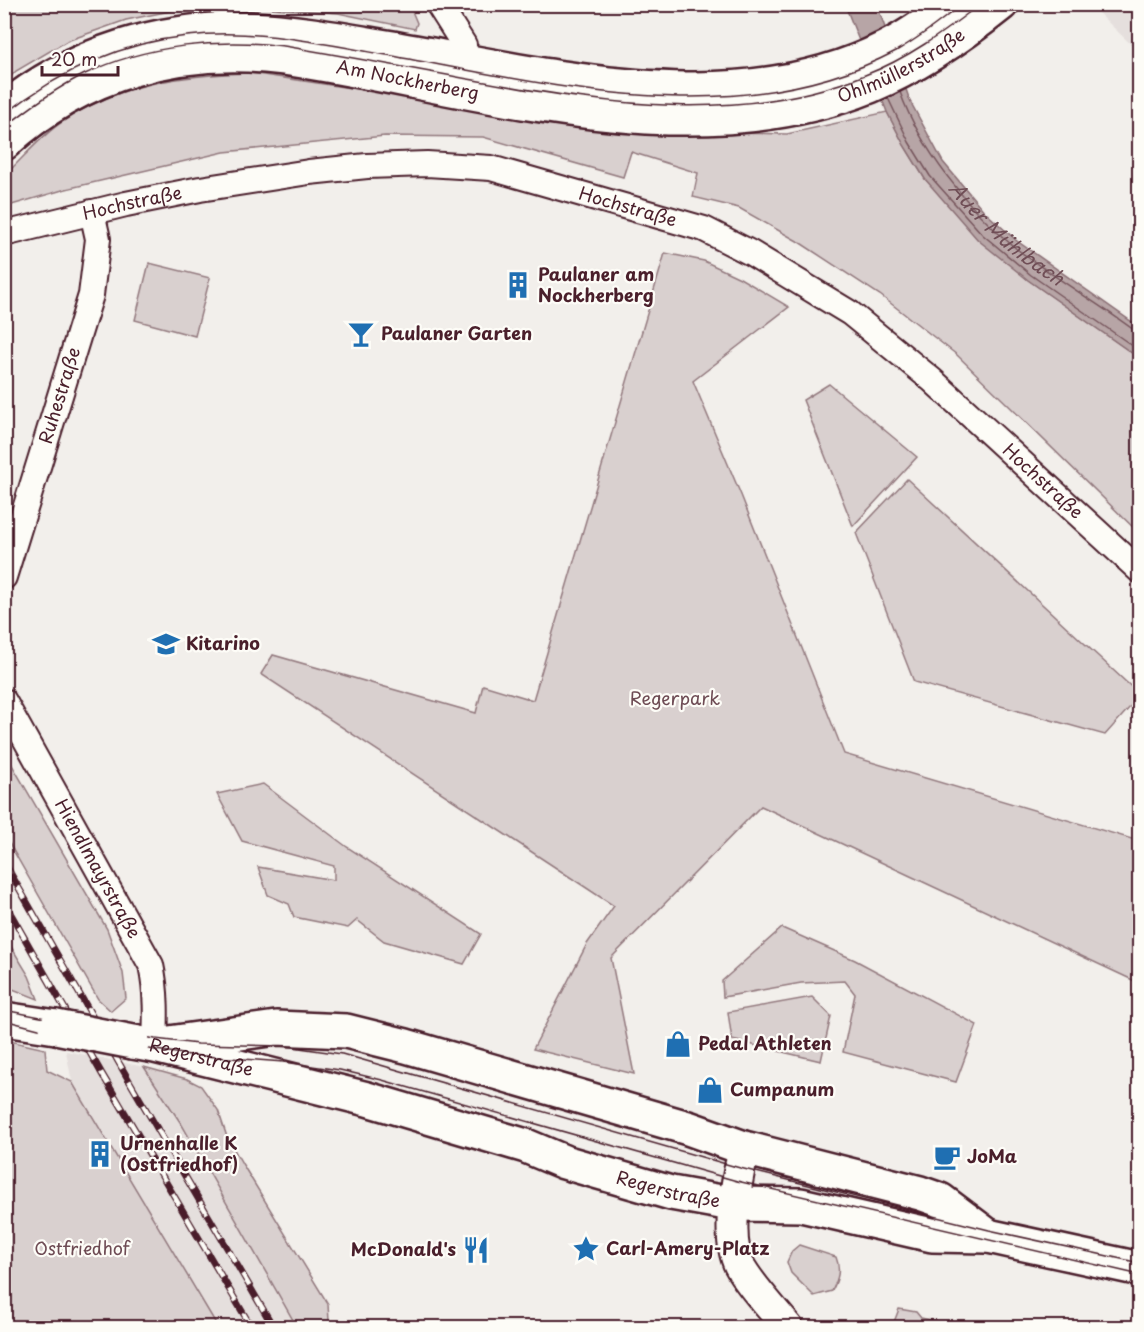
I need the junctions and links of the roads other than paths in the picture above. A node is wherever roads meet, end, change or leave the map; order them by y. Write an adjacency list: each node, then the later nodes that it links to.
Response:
1 (438, 4): 4 (street)
2 (953, 4): 5 (main road, Ohlmüllerstraße)
3 (1000, 4): 6 (main road, Ohlmüllerstraße)
4 (462, 60): 5 (main road, Am Nockherberg); 7 (main road, Am Nockherberg)
5 (794, 79)
6 (830, 99): 8 (main road, Am Nockherberg)
7 (4, 110)
8 (4, 143)
9 (92, 212): 10 (street, Hochstraße); 11 (street, Hochstraße); 12 (street, Ruhestraße)
10 (4, 234)
11 (1140, 571)
12 (4, 577)
13 (4, 701): 17 (street, Hiendlmayrstraße)
14 (4, 1011): 16 (main road)
15 (4, 1019): 16 (main road)
16 (46, 1025): 17 (main road, bridge)
17 (144, 1044): 18 (main road, Regerstraße); 19 (main road, Regerstraße)
18 (744, 1148): 19 (street); 20 (main road, Regerstraße)
19 (732, 1204): 20 (main road, Regerstraße); 22 (street)
20 (988, 1236): 21 (main road, Regerstraße)
21 (1140, 1269)
22 (788, 1328)

